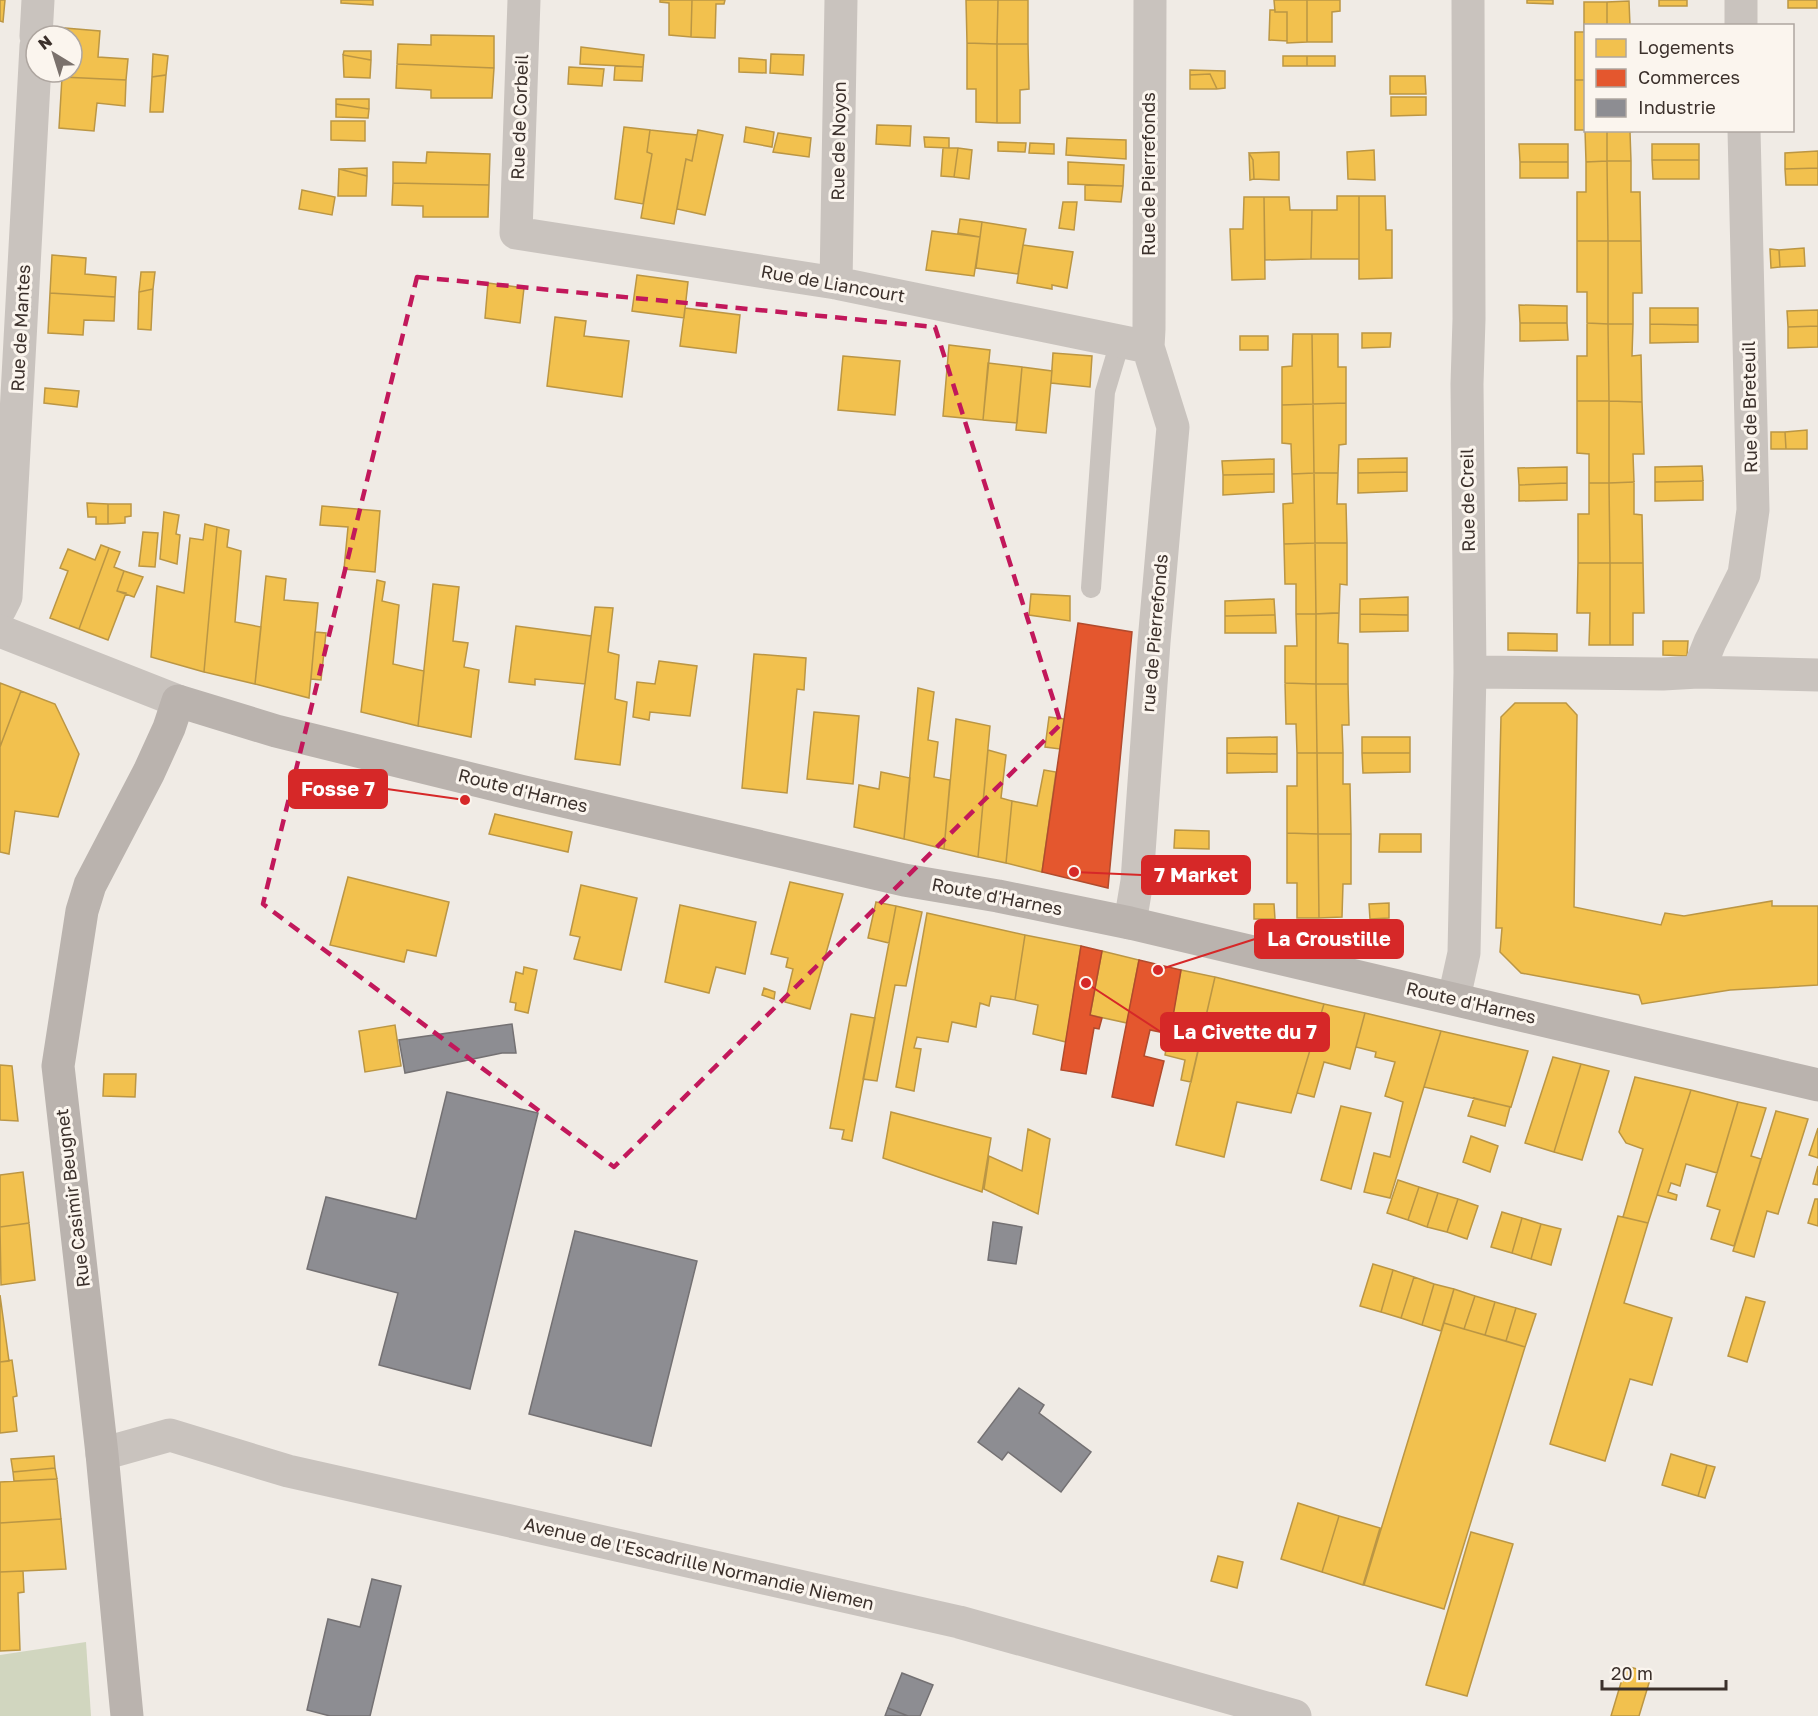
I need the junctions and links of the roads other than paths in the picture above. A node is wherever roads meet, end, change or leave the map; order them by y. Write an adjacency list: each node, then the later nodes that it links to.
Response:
1 (38, 0): 7 (street)
2 (524, 0): 11 (street, Rue de Corbeil)
3 (841, 0): 12 (street, Rue de Noyon)
4 (1150, 0): 13 (street, Rue de Pierrefonds)
5 (1467, 0): 17 (street, Rue de Creil)
6 (1741, 0): 8 (street)
7 (37, 24)
8 (1741, 24)
9 (34, 84): 15 (street, Rue de Mantes)
10 (1744, 132): 18 (street, Rue de Breteuil)
11 (516, 233): 12 (street, Rue de Liancourt)
12 (836, 283): 13 (street, Rue de Liancourt)
13 (1134, 344): 14 (lane); 21 (street, rue de Pierrefonds)
14 (1091, 588)
15 (0, 609)
16 (0, 631): 20 (street)
17 (1470, 672): 18 (street); 22 (street, Rue de Creil)
18 (1698, 672): 19 (street)
19 (1818, 675)
20 (178, 701): 21 (main road, Route d'Harnes); 24 (main road, Rue Casimir Beugnet)
21 (1130, 923): 22 (main road, Route d'Harnes)
22 (1454, 998): 23 (main road, Route d'Harnes)
23 (1818, 1085)
24 (102, 1454): 25 (main road, Rue Casimir Beugnet); 26 (street, Avenue de l'Escadrille Normandie Niemen)
25 (126, 1716)
26 (1295, 1716)

